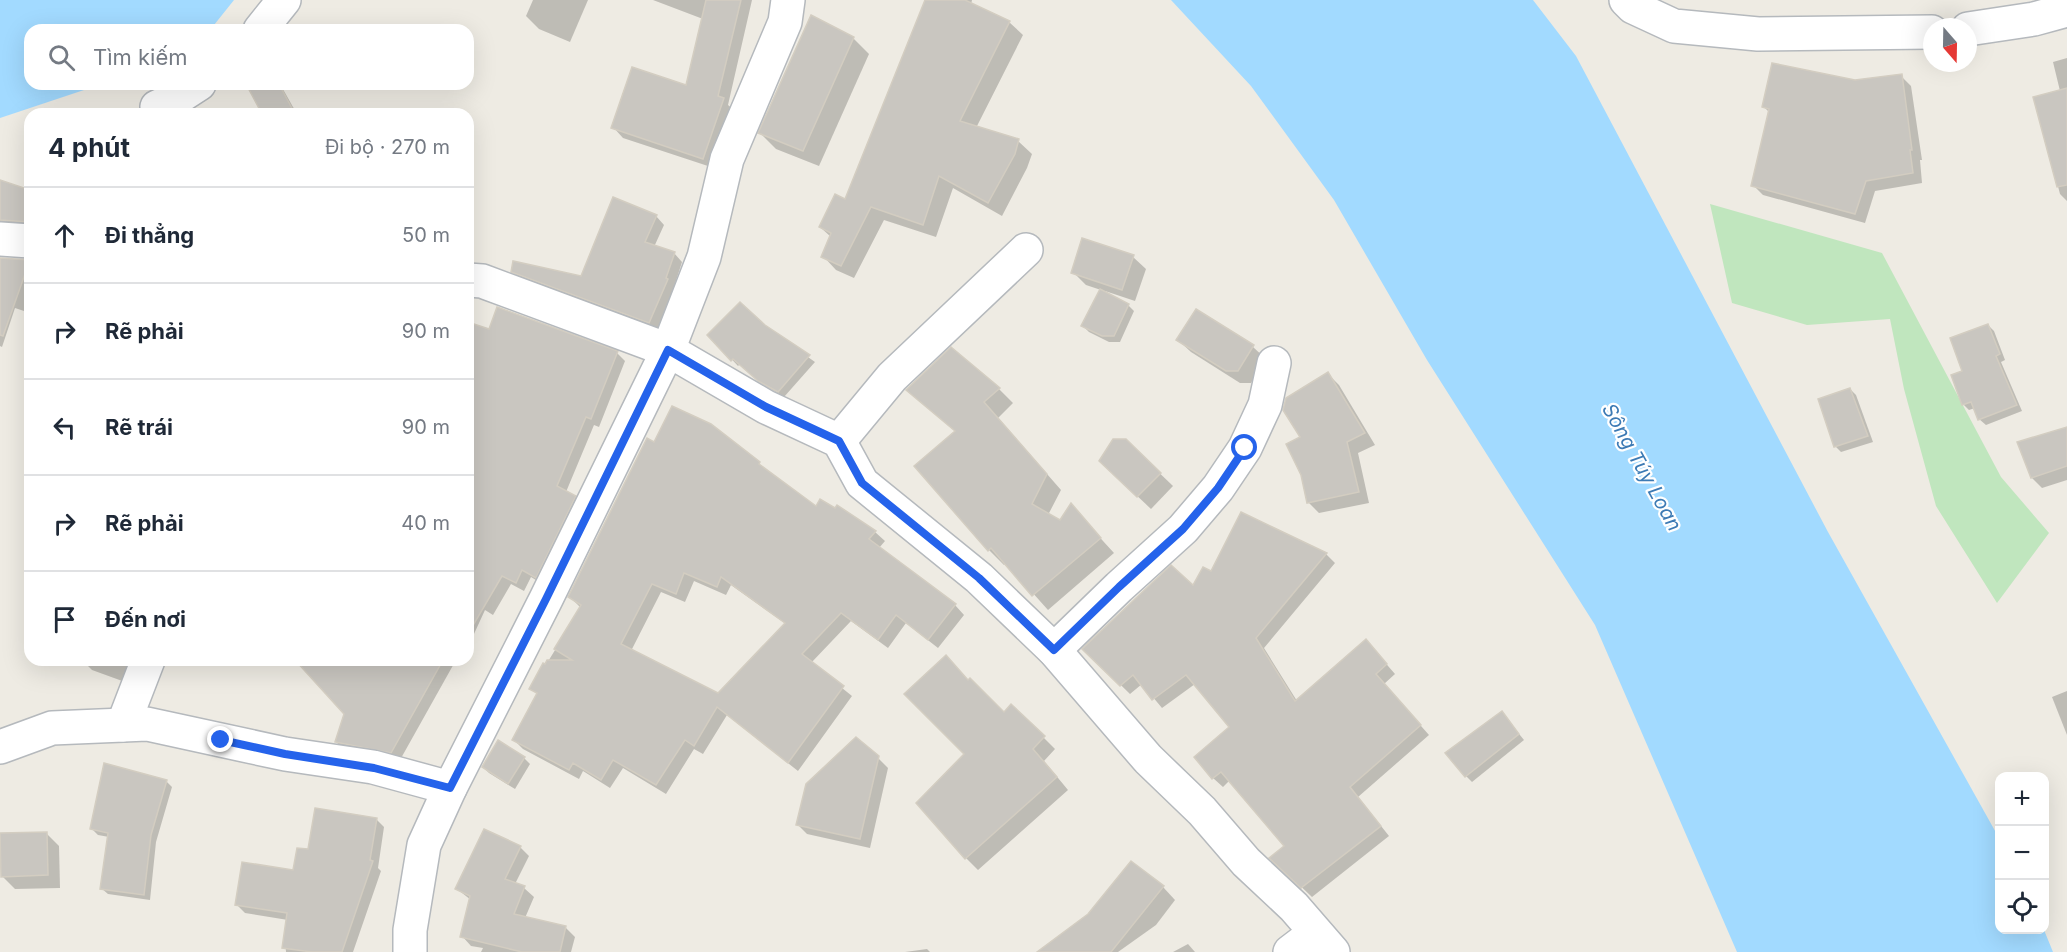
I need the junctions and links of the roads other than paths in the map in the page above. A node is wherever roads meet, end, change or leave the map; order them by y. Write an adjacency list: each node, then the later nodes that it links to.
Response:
1 (284, 0): 5 (street)
2 (788, 0): 14 (street)
3 (1626, 0): 7 (street)
4 (2067, 10): 6 (street)
5 (265, 24)
6 (1977, 28)
7 (1923, 32)
8 (190, 90): 9 (street)
9 (157, 108)
10 (0, 239): 11 (street)
11 (24, 241)
12 (1026, 250): 16 (street)
13 (474, 280): 14 (street)
14 (668, 350): 16 (street); 21 (street)
15 (1274, 363): 17 (street)
16 (839, 441): 17 (street)
17 (1054, 650): 22 (street)
18 (146, 666): 19 (street)
19 (123, 725): 20 (street); 21 (street)
20 (0, 747)
21 (450, 788): 23 (street)
22 (1313, 946)
23 (410, 952)

